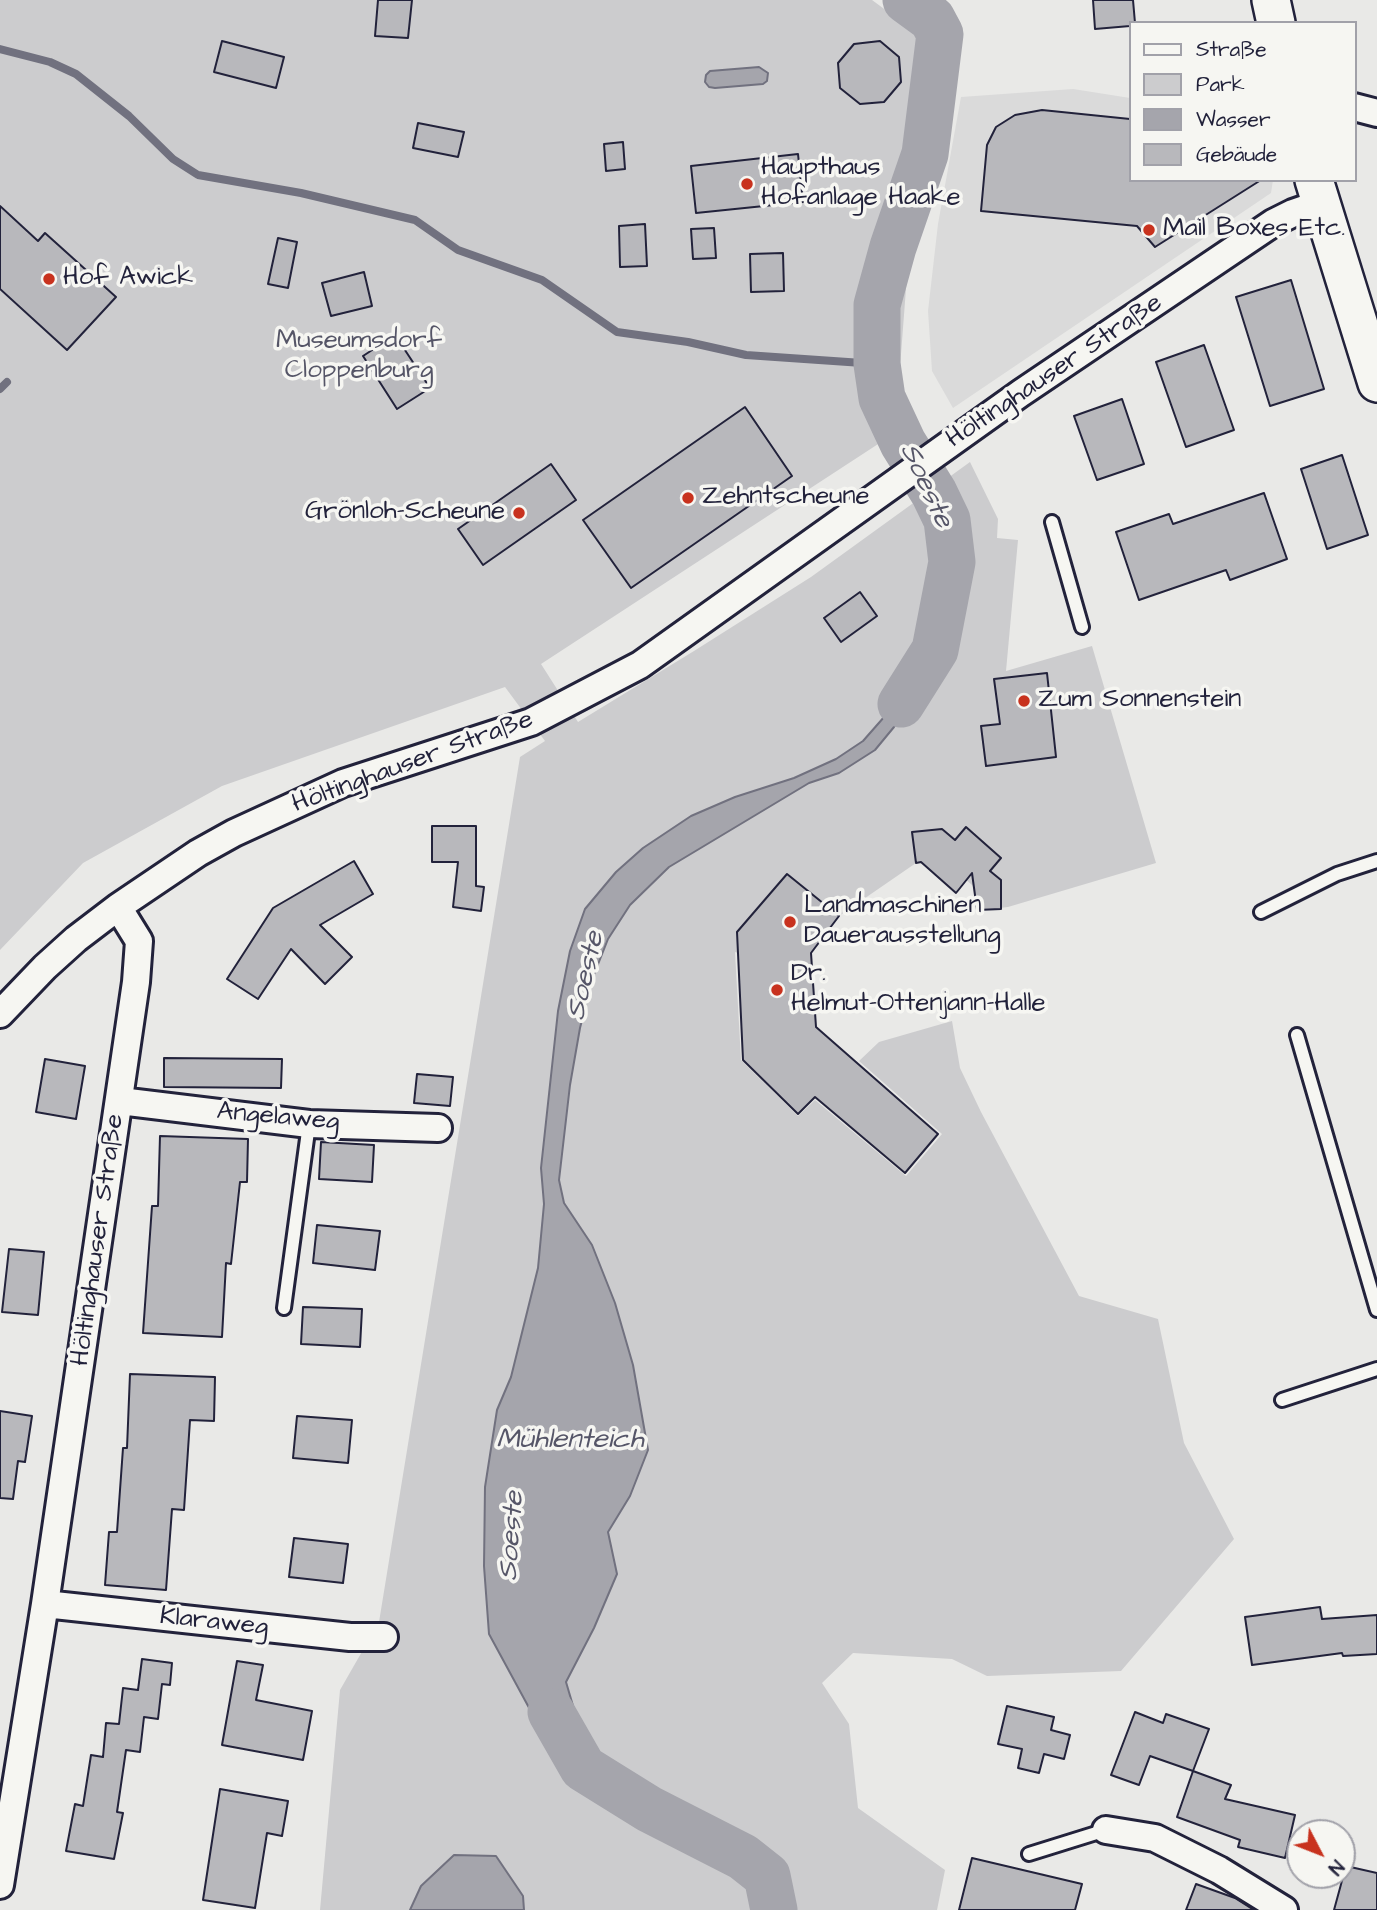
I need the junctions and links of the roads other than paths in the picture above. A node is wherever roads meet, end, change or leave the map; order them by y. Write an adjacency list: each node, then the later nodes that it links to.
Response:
1 (1271, 0): 2 (street)
2 (1276, 21)
3 (1356, 108): 4 (street)
4 (1377, 113)
5 (1318, 192): 6 (street); 10 (street, Höltinghauser Straße)
6 (1377, 383)
7 (1052, 522): 8 (lane)
8 (1082, 627)
9 (1377, 862): 11 (lane)
10 (118, 907): 12 (street); 14 (street, Höltinghauser Straße)
11 (1261, 912)
12 (0, 1014)
13 (1297, 1035): 18 (lane)
14 (120, 1101): 15 (street, Angelaweg); 21 (street, Höltinghauser Straße)
15 (309, 1124): 16 (street, Angelaweg); 17 (lane)
16 (438, 1128)
17 (284, 1308)
18 (1377, 1310)
19 (1377, 1369): 20 (lane)
20 (1282, 1400)
21 (45, 1604): 22 (street, Klaraweg); 24 (street, Höltinghauser Straße)
22 (383, 1637)
23 (1106, 1830): 25 (lane); 27 (street)
24 (3, 1843): 26 (street, Höltinghauser Straße)
25 (1029, 1854)
26 (0, 1885)
27 (1284, 1910)

